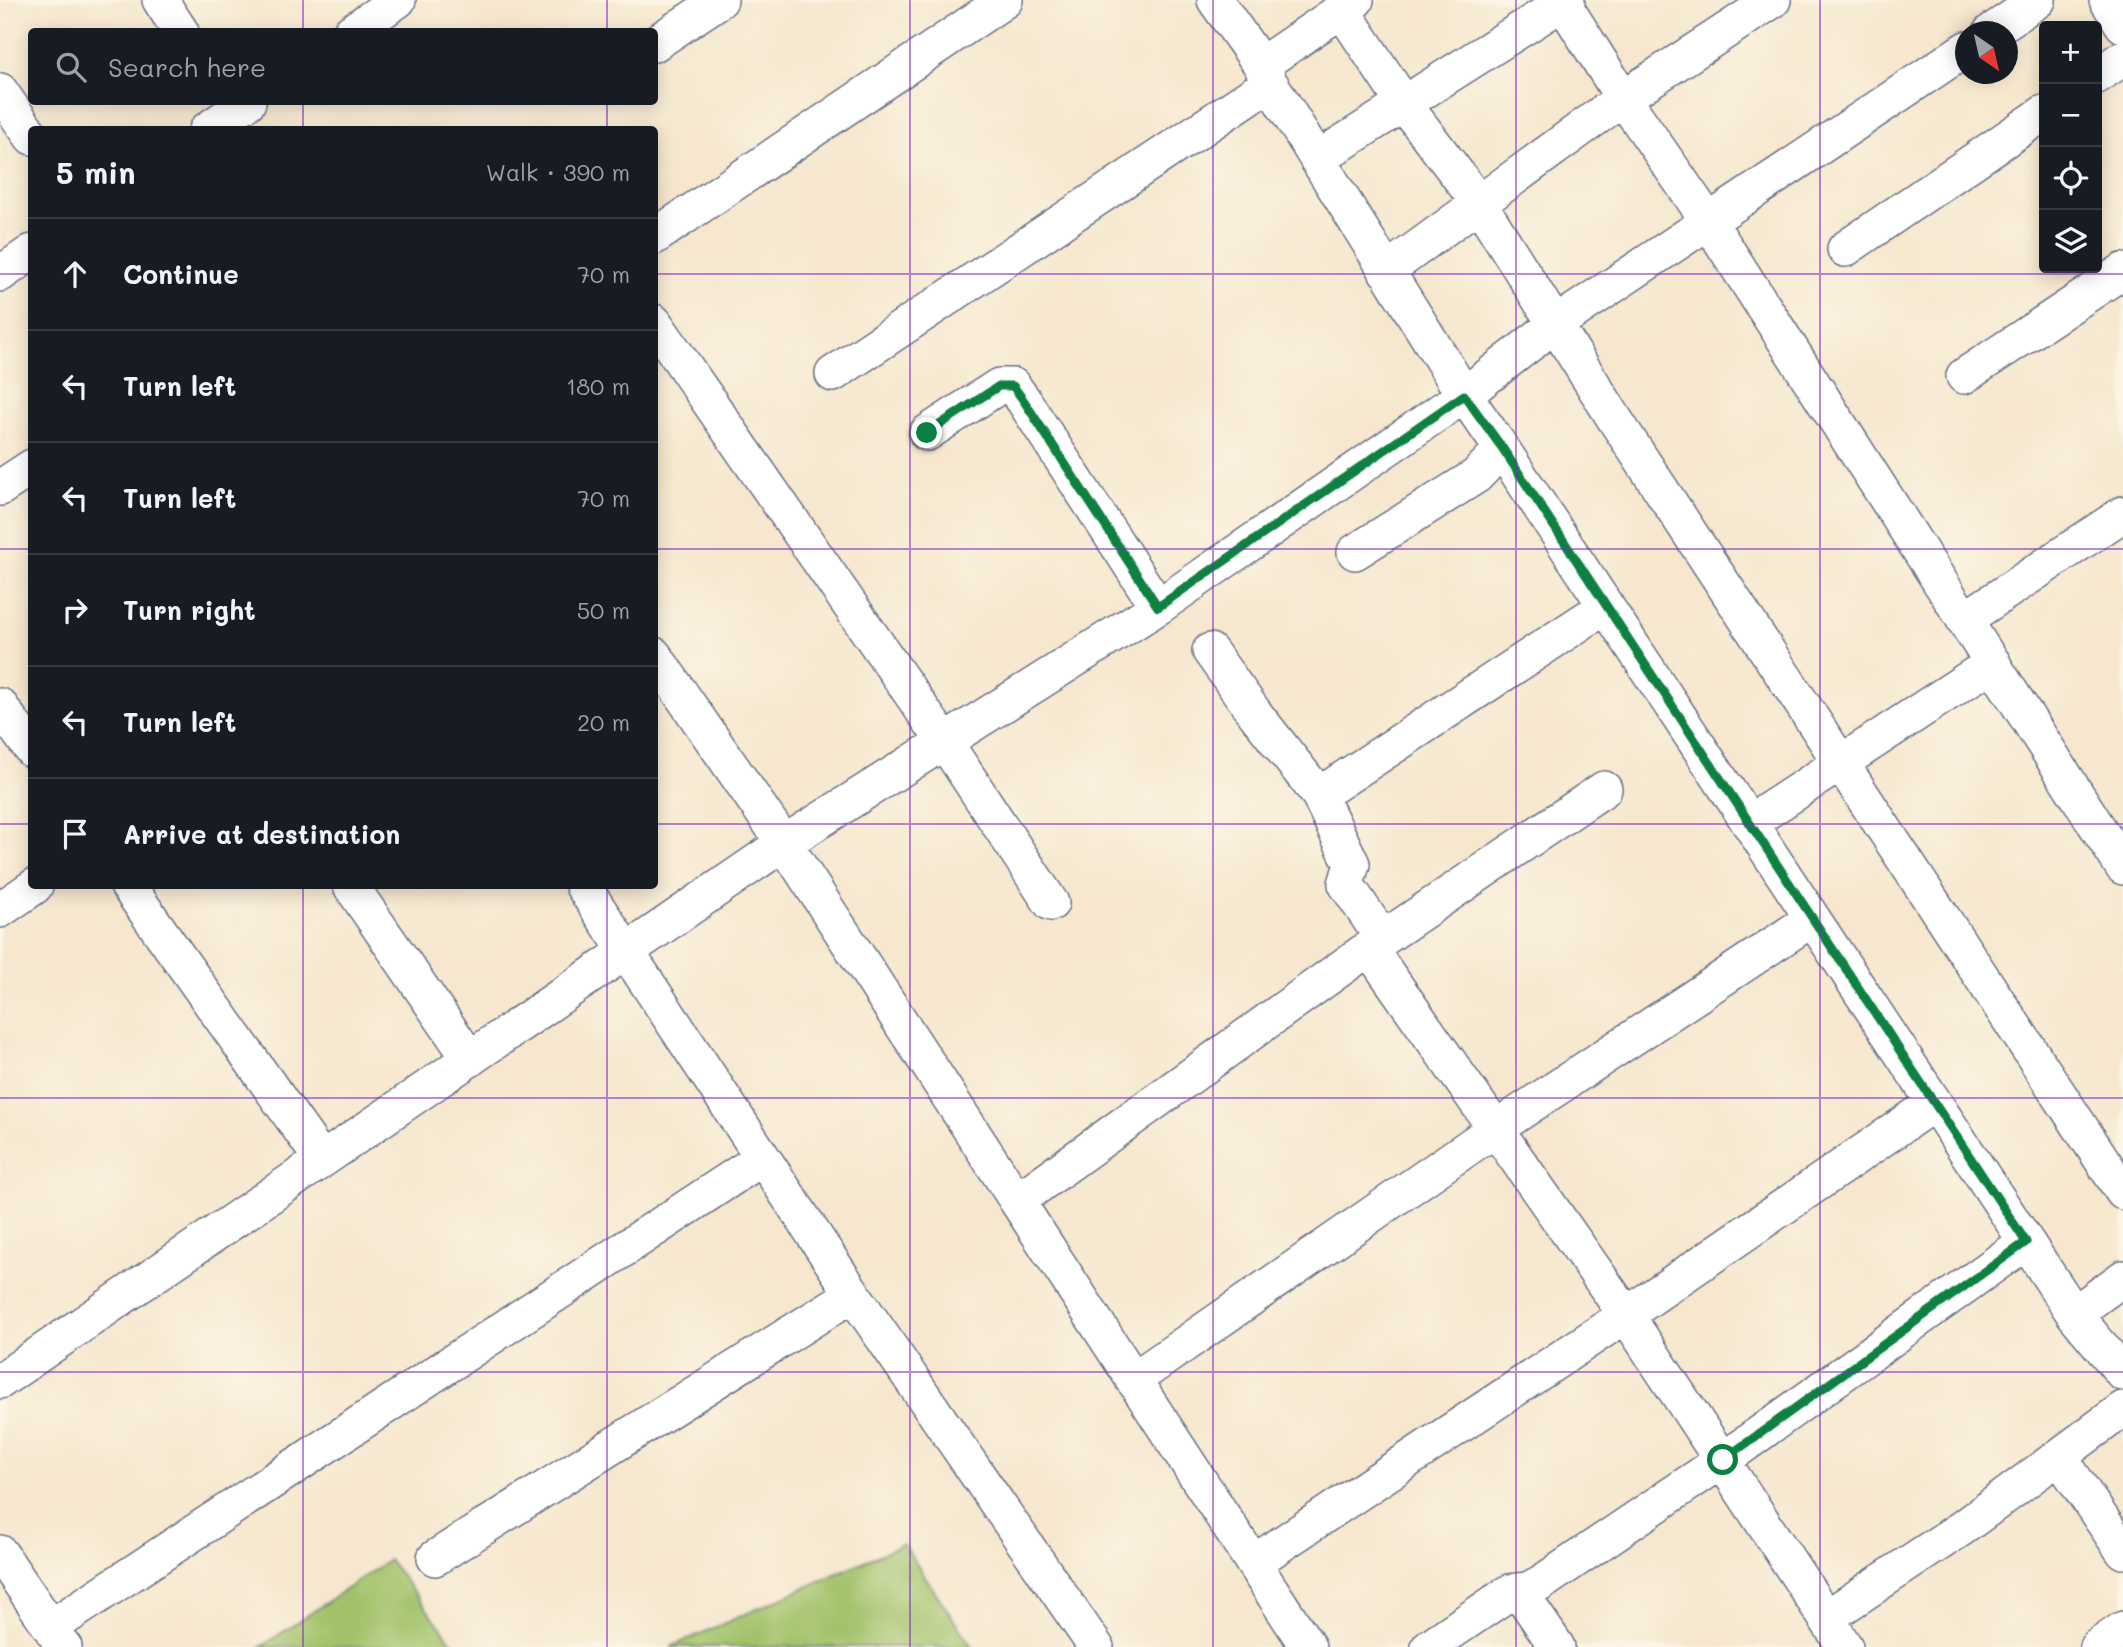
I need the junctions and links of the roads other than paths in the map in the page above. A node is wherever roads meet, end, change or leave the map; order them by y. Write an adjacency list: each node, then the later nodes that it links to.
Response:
1 (160, 0): 13 (street)
2 (398, 0): 14 (street)
3 (720, 0): 15 (street)
4 (1005, 0): 28 (street)
5 (1215, 0): 19 (street)
6 (1773, 0): 21 (street)
7 (2038, 0): 11 (street)
8 (2107, 0): 12 (street)
9 (1564, 1): 21 (street); 22 (street)
10 (1349, 5): 19 (street); 22 (street)
11 (2007, 21)
12 (2123, 24)
13 (178, 28)
14 (357, 28)
15 (658, 41)
16 (1955, 56): 27 (street)
17 (2123, 58): 18 (street)
18 (2102, 73)
19 (1266, 74): 25 (street); 36 (street)
20 (0, 91): 24 (street)
21 (1623, 98): 26 (street); 27 (street)
22 (1404, 104): 25 (street); 26 (street)
23 (2039, 116): 29 (street)
24 (28, 131)
25 (1317, 159): 31 (street)
26 (1479, 203): 31 (street); 34 (street)
27 (1709, 222): 34 (street); 47 (street)
28 (658, 234)
29 (1845, 250)
30 (28, 254): 33 (street)
31 (1386, 271): 38 (street)
32 (2123, 271): 37 (street)
33 (0, 274)
34 (1554, 325): 38 (street); 54 (street)
35 (658, 328): 52 (street)
36 (833, 374)
37 (1964, 376)
38 (1464, 395): 40 (street); 46 (street)
39 (927, 433): 46 (street)
40 (1503, 449): 44 (street); 45 (street)
41 (28, 470): 42 (street)
42 (0, 488)
43 (2123, 514): 47 (street)
44 (1355, 552)
45 (1606, 606): 56 (street); 57 (street)
46 (1158, 607): 52 (street)
47 (1964, 620): 50 (street)
48 (1210, 651): 56 (street)
49 (658, 661): 58 (street)
50 (1993, 663): 54 (street); 59 (street)
51 (0, 706): 53 (street)
52 (944, 741): 58 (street); 64 (street)
53 (28, 744)
54 (1840, 764): 57 (street); 74 (street)
55 (1604, 789): 67 (street)
56 (1320, 795): 67 (street)
57 (1749, 823): 66 (street)
58 (783, 843): 68 (street); 75 (street)
59 (2123, 867)
60 (30, 889): 65 (street)
61 (130, 889): 73 (street)
62 (353, 889): 69 (street)
63 (585, 889): 68 (street)
64 (1051, 903)
65 (0, 909)
66 (1812, 919): 70 (street); 71 (street)
67 (1376, 944): 71 (street); 75 (street)
68 (627, 951): 69 (street); 72 (street)
69 (470, 1059): 73 (street)
70 (1933, 1104): 76 (street); 80 (street)
71 (1495, 1129): 80 (street); 82 (street)
72 (762, 1157): 78 (street); 94 (street)
73 (322, 1160): 83 (street)
74 (2123, 1192)
75 (1017, 1201): 82 (street)
76 (2026, 1242): 79 (street); 86 (street)
77 (2123, 1278): 79 (street)
78 (853, 1294): 89 (street); 95 (street)
79 (2074, 1314): 81 (street)
80 (1626, 1315): 86 (street); 90 (street)
81 (2123, 1373)
82 (1133, 1380): 90 (street)
83 (0, 1381)
84 (2123, 1409): 85 (street)
85 (2060, 1456): 87 (street); 92 (street)
86 (1723, 1460): 91 (street); 92 (street)
87 (2123, 1551)
88 (0, 1553): 94 (street)
89 (435, 1558)
90 (1253, 1563): 96 (street)
91 (1519, 1591): 97 (street); 98 (street)
92 (1826, 1618): 99 (street)
93 (2123, 1629): 100 (street)
94 (58, 1637)
95 (1096, 1647)
96 (1308, 1647)
97 (1429, 1647)
98 (1557, 1647)
99 (1845, 1647)
100 (2096, 1647)

